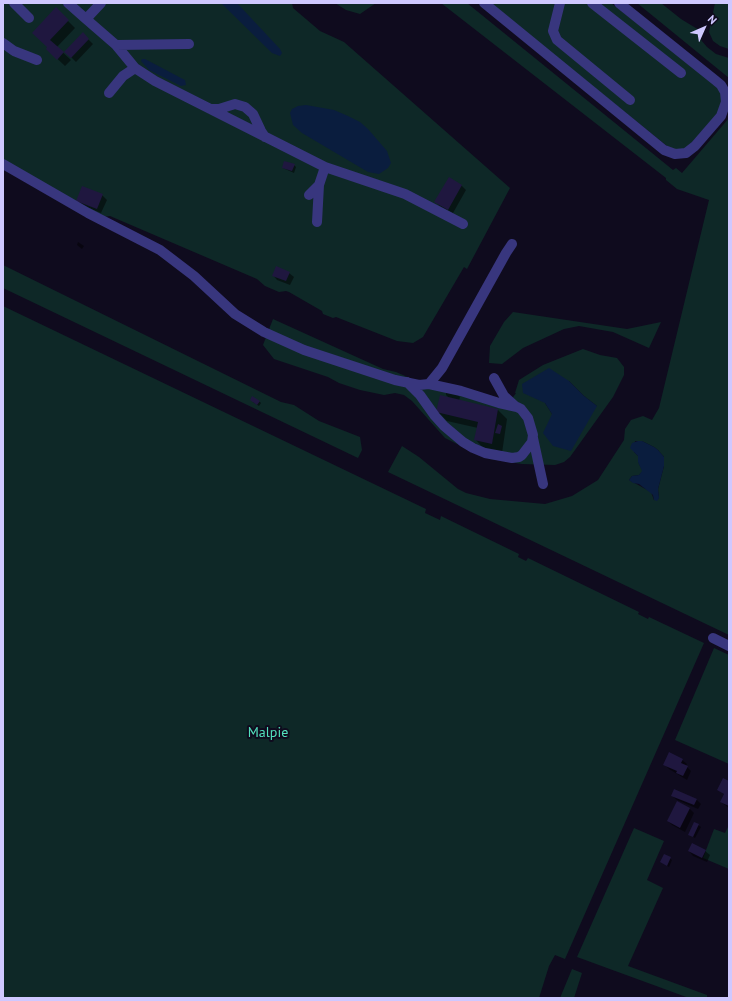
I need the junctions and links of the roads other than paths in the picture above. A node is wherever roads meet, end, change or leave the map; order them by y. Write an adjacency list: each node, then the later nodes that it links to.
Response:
1 (14, 3): 8 (street)
2 (68, 3): 9 (street)
3 (101, 3): 9 (street)
4 (484, 3): 7 (street)
5 (560, 3): 17 (street)
6 (592, 3): 15 (street)
7 (619, 3)
8 (30, 18)
9 (86, 19): 12 (street)
10 (3, 43): 13 (street)
11 (189, 44): 12 (street)
12 (116, 45): 14 (street)
13 (37, 60)
14 (135, 68): 16 (street); 18 (street)
15 (680, 73)
16 (109, 93)
17 (630, 100)
18 (209, 109): 19 (street); 19 (street)
19 (267, 139): 21 (street)
20 (3, 164): 28 (street)
21 (325, 167): 22 (street); 25 (street)
22 (319, 185): 23 (street); 24 (street)
23 (309, 195)
24 (317, 222)
25 (463, 224)
26 (512, 244): 29 (street)
27 (494, 378): 30 (street)
28 (407, 382): 29 (street); 31 (street)
29 (429, 384): 30 (street)
30 (515, 406): 31 (street)
31 (533, 438): 32 (street)
32 (543, 484)
33 (713, 638): 34 (street)
34 (729, 646)

